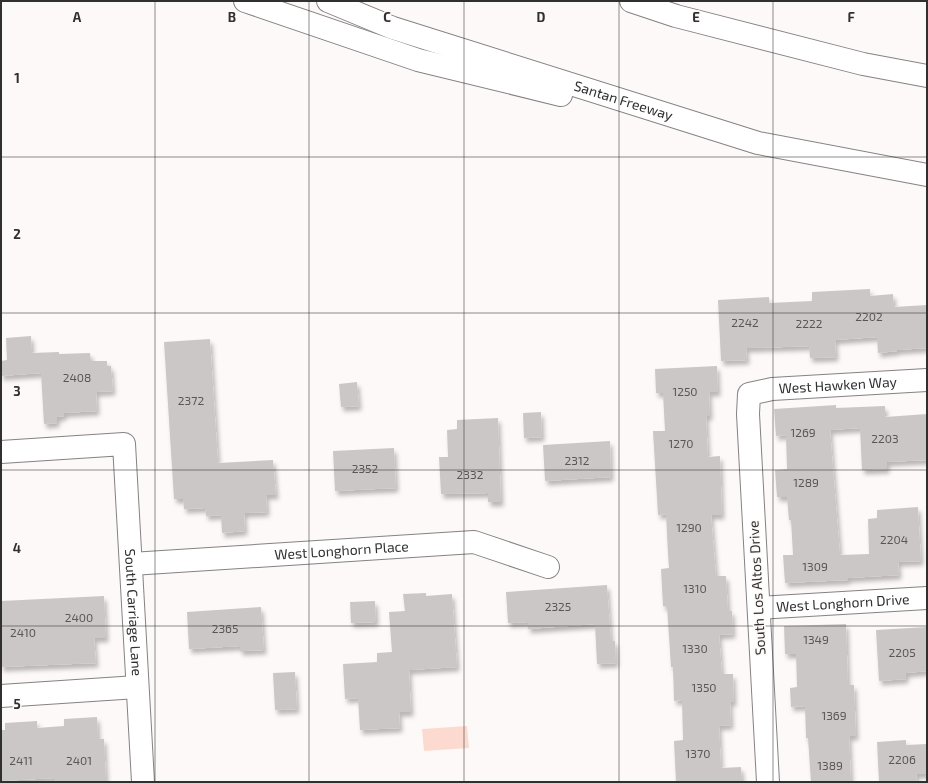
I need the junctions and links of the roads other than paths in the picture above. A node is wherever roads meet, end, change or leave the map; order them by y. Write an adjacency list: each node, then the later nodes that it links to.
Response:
1 (245, 1): 5 (main road)
2 (328, 1): 5 (main road, Santan Freeway)
3 (631, 1): 4 (main road)
4 (927, 76)
5 (758, 144): 6 (main road, Santan Freeway)
6 (927, 175)
7 (927, 380): 8 (main road, West Hawken Way)
8 (749, 394): 13 (main road, South Los Altos Drive)
9 (1, 452): 10 (main road, South Carriage Lane)
10 (131, 564): 11 (main road, West Longhorn Place); 14 (main road, South Carriage Lane)
11 (548, 566)
12 (927, 598): 13 (main road, West Longhorn Drive)
13 (759, 608): 17 (main road, South Los Altos Drive)
14 (137, 687): 15 (main road); 16 (main road, South Carriage Lane)
15 (1, 696)
16 (143, 782)
17 (768, 782)

